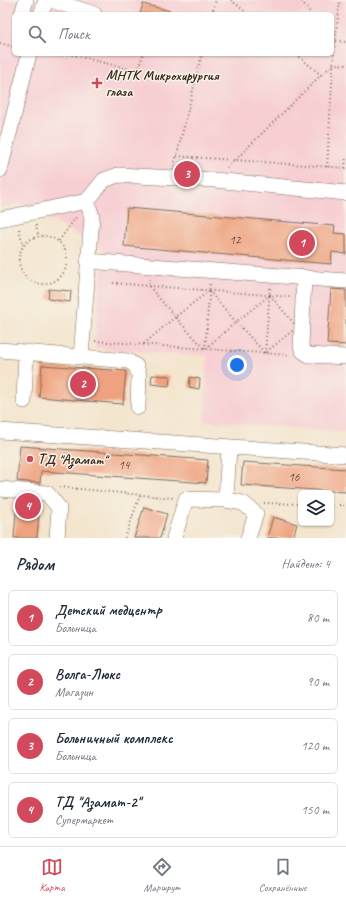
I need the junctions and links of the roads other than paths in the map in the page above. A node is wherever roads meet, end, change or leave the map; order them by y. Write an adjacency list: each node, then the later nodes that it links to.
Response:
1 (26, 0): 4 (lane)
2 (46, 0): 5 (lane)
3 (51, 0): 6 (lane)
4 (23, 12)
5 (42, 12)
6 (88, 12)
7 (28, 56): 8 (lane)
8 (0, 170)
9 (346, 193): 10 (lane)
10 (87, 201): 11 (lane); 12 (lane)
11 (0, 219)
12 (88, 261): 13 (lane); 17 (lane)
13 (304, 277): 14 (lane); 18 (lane)
14 (346, 281)
15 (0, 350): 16 (lane)
16 (26, 352): 17 (lane); 19 (lane)
17 (81, 357): 20 (lane)
18 (346, 358)
19 (24, 401)
20 (138, 407)
21 (0, 431): 22 (lane)
22 (229, 447): 23 (lane); 25 (lane)
23 (346, 455)
24 (0, 489): 26 (lane)
25 (226, 500): 27 (lane); 28 (lane)
26 (57, 538)
27 (174, 538)
28 (248, 538)

